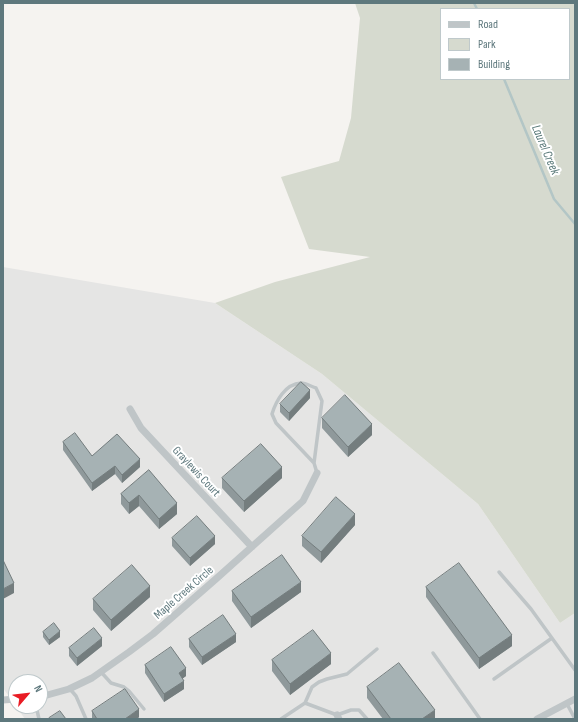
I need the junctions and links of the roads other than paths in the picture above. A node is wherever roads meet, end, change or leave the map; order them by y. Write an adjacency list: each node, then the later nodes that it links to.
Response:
1 (130, 409): 4 (street, Graylewis Court)
2 (314, 463): 2 (lane); 3 (lane)
3 (317, 473): 4 (street, Maple Creek Circle)
4 (252, 547): 10 (street, Maple Creek Circle)
5 (499, 572): 6 (lane)
6 (552, 638): 9 (lane); 11 (lane)
7 (377, 649): 15 (lane)
8 (433, 653): 22 (lane)
9 (575, 670)
10 (101, 672): 12 (street, Maple Creek Circle); 17 (lane)
11 (494, 679)
12 (70, 689): 13 (street, Maple Creek Circle); 19 (lane)
13 (48, 695)
14 (575, 699): 16 (street)
15 (305, 702): 18 (lane); 20 (lane)
16 (567, 704): 23 (street); 24 (lane)
17 (144, 709)
18 (338, 717): 21 (lane)
19 (86, 719)
20 (281, 719)
21 (367, 719)
22 (480, 719)
23 (537, 719)
24 (575, 719)

